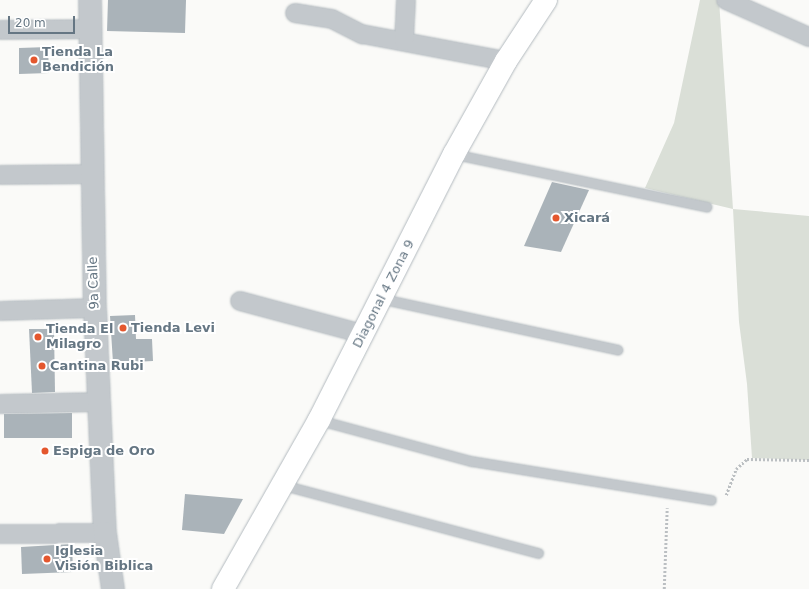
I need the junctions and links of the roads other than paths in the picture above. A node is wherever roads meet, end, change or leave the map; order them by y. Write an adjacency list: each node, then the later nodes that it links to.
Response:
1 (90, 0): 7 (street, 9a Calle)
2 (406, 0): 9 (street)
3 (546, 0): 10 (main road, Diagonal 4 Zona 9)
4 (726, 0): 8 (street)
5 (295, 13): 9 (street)
6 (0, 30): 7 (street)
7 (90, 30): 12 (street, 9a Calle)
8 (809, 37)
9 (404, 41): 10 (street)
10 (506, 61): 11 (main road, Diagonal 4 Zona 9)
11 (454, 154): 14 (lane); 15 (main road, Diagonal 4 Zona 9)
12 (92, 174): 13 (street); 17 (street, 9a Calle)
13 (0, 175)
14 (707, 207)
15 (383, 299): 19 (main road, Diagonal 4 Zona 9); 20 (lane)
16 (240, 301): 19 (street)
17 (95, 308): 18 (street); 21 (street, 9a Calle)
18 (0, 311)
19 (362, 334): 23 (main road, Diagonal 4 Zona 9)
20 (618, 350)
21 (100, 402): 22 (street); 26 (street, 9a Calle)
22 (0, 404)
23 (319, 420): 24 (main road, Diagonal 4 Zona 9); 25 (lane)
24 (282, 485): 28 (lane); 30 (main road, Diagonal 4 Zona 9)
25 (711, 500)
26 (106, 533): 27 (street); 29 (street, 9a Calle)
27 (0, 534)
28 (538, 553)
29 (113, 589)
30 (223, 589)

